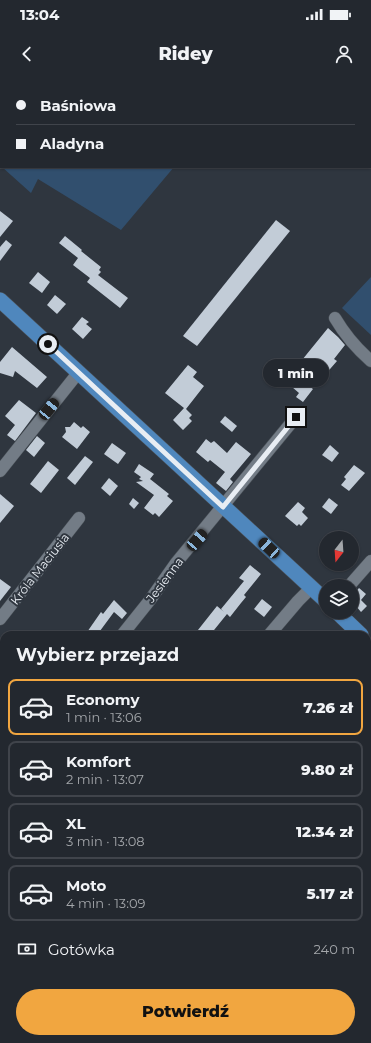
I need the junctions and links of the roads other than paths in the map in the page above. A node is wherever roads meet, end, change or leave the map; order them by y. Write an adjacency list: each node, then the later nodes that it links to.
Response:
1 (0, 300): 4 (main road)
2 (335, 318): 3 (street)
3 (371, 361)
4 (78, 372): 6 (street); 7 (main road)
5 (296, 417): 7 (street, Jesienna)
6 (0, 471)
7 (223, 507): 11 (main road); 15 (street, Jesienna)
8 (80, 518): 13 (street, Króla Maciusia)
9 (371, 561): 10 (street)
10 (355, 579)
11 (311, 588): 12 (main road); 16 (street)
12 (319, 595)
13 (0, 619)
14 (344, 619): 17 (main road)
15 (125, 631)
16 (272, 631)
17 (357, 631)

